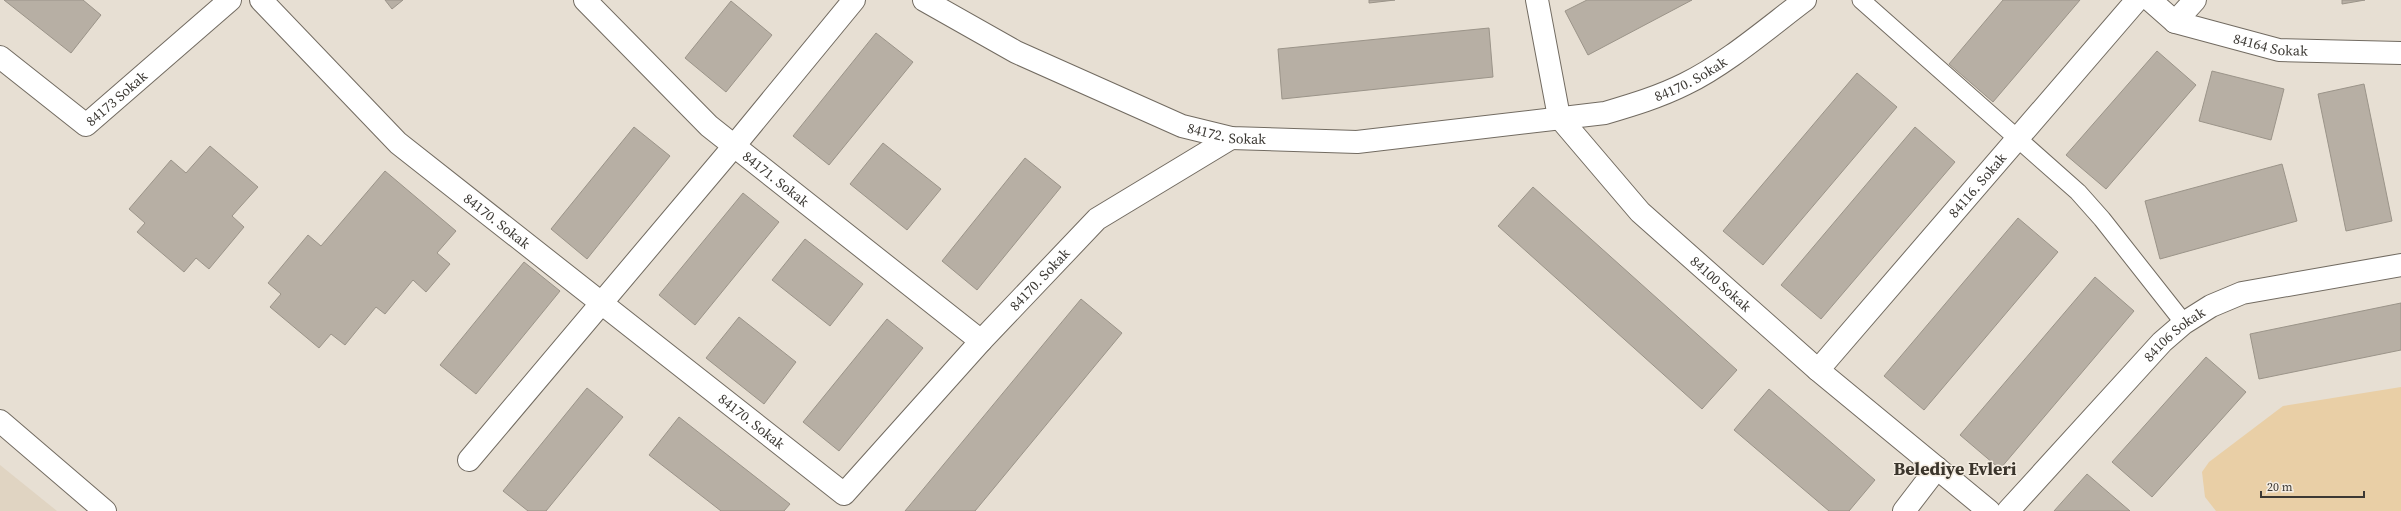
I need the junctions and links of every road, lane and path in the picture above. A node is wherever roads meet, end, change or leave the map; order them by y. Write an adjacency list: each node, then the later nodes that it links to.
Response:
1 (230, 0): 14 (street, 84173 Sokak)
2 (261, 0): 20 (street, 84170. Sokak)
3 (585, 0): 18 (street, 84171. Sokak)
4 (854, 0): 18 (street)
5 (924, 0): 16 (street, 84172. Sokak)
6 (1537, 0): 15 (street)
7 (1805, 0): 15 (street, 84170. Sokak)
8 (1861, 0): 17 (lane)
9 (2137, 0): 17 (street, 84116. Sokak)
10 (2150, 0): 12 (street, 84164 Sokak)
11 (2194, 0): 12 (street)
12 (2176, 22): 13 (street, 84164 Sokak)
13 (2401, 53)
14 (0, 57)
15 (1558, 118): 16 (street, 84172. Sokak); 23 (street, 84100 Sokak)
16 (1231, 138): 22 (street, 84170. Sokak)
17 (2016, 140): 21 (lane); 23 (street, 84116. Sokak)
18 (734, 146): 20 (street); 22 (street, 84171. Sokak)
19 (2401, 265): 21 (street, 84106 Sokak)
20 (601, 302): 22 (street, 84170. Sokak); 25 (street)
21 (2184, 323): 30 (street, 84106 Sokak)
22 (981, 341)
23 (1818, 370): 26 (street, 84100 Sokak)
24 (0, 421): 27 (street)
25 (469, 460)
26 (1936, 468): 28 (street); 29 (street, 84100 Sokak)
27 (105, 511)
28 (1904, 511)
29 (1989, 511)
30 (2008, 511)

